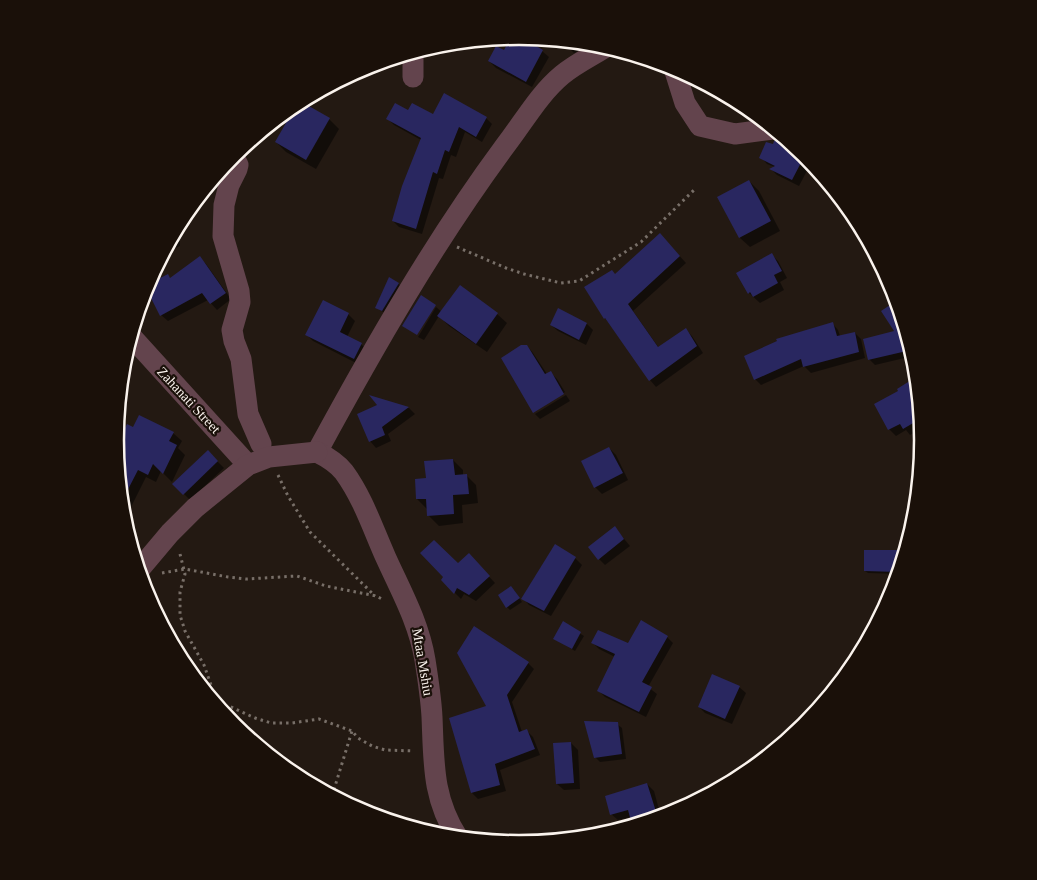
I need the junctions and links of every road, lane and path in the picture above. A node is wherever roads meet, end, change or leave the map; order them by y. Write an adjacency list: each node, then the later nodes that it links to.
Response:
1 (596, 53): 8 (street)
2 (414, 59): 3 (street)
3 (413, 77)
4 (677, 78): 5 (street)
5 (763, 130)
6 (237, 163): 11 (street)
7 (695, 189): 8 (path)
8 (440, 240): 12 (street)
9 (136, 342): 10 (street, Zahanati Street)
10 (222, 435): 11 (street); 13 (street, Zahanati Street)
11 (265, 450): 12 (street); 13 (street); 16 (path)
12 (308, 452): 21 (street, Mtaa Mshiu)
13 (248, 465): 15 (street)
14 (185, 569): 15 (path); 16 (path); 18 (path)
15 (146, 572)
16 (376, 596): 17 (path)
17 (389, 603)
18 (211, 687)
19 (227, 706): 20 (path)
20 (352, 731): 21 (path); 22 (path)
21 (432, 752): 23 (street, Mtaa Mshiu)
22 (334, 789)
23 (452, 829)

